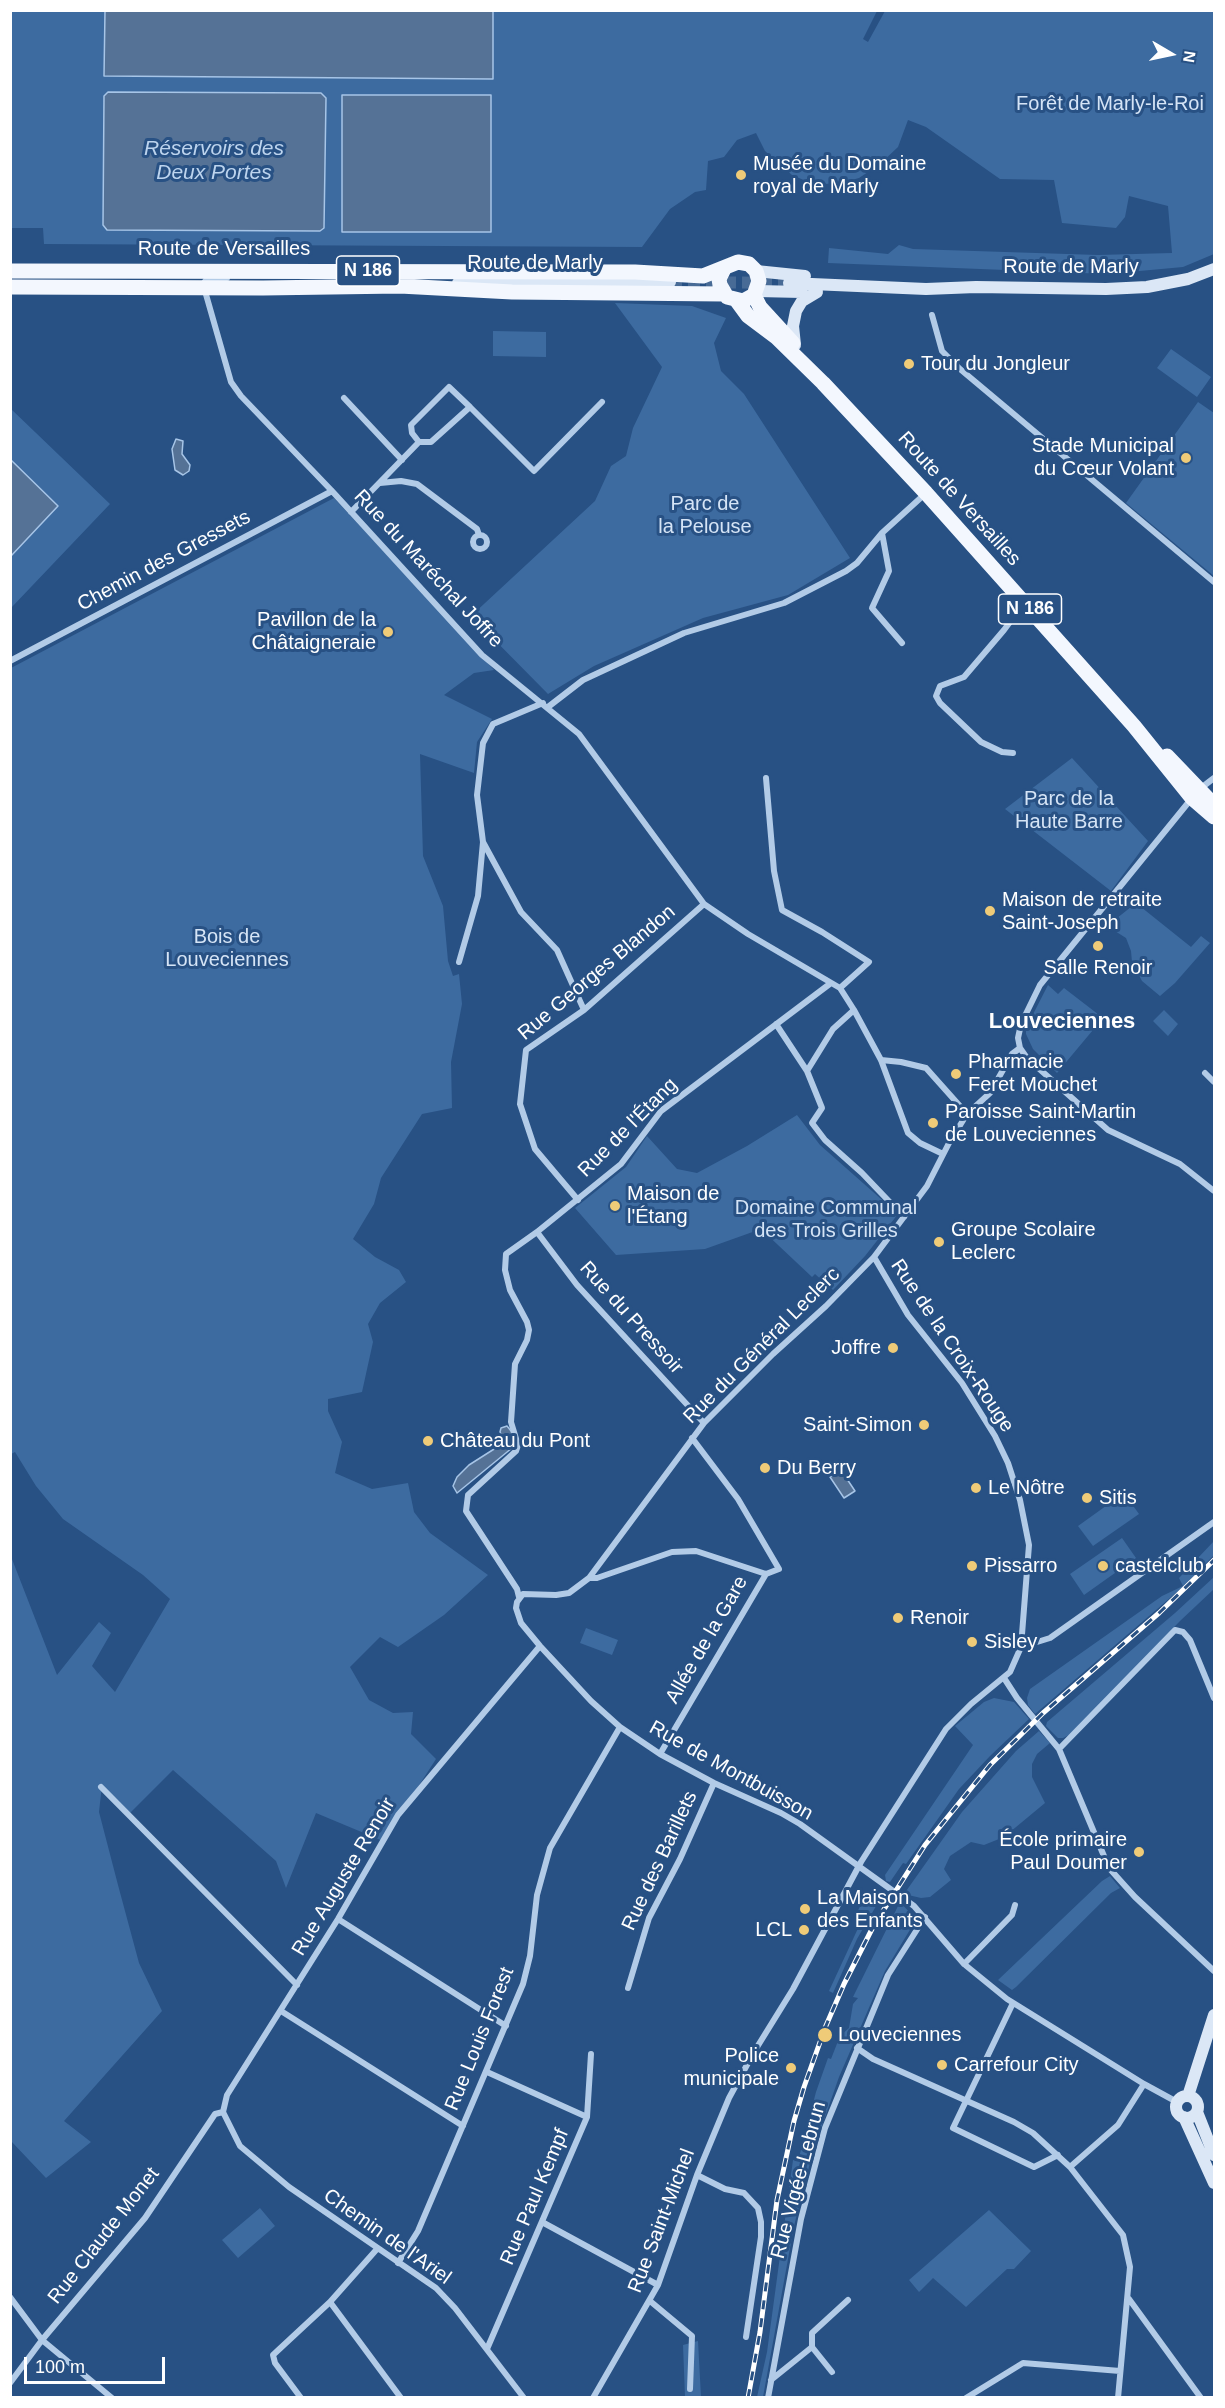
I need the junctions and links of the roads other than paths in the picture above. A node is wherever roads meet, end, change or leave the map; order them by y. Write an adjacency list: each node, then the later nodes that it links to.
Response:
1 (724, 268): 3 (main road, Route de Versailles / N 186); 5 (main road, Route de Versailles); 14 (main road)
2 (1215, 269): 11 (main road, Route de Marly)
3 (268, 270): 4 (main road, Route de Versailles / N 186); 10 (street)
4 (11, 271)
5 (756, 271): 11 (main road, Route de Marly); 13 (main road)
6 (670, 282): 8 (main road, Route de Marly)
7 (789, 283): 11 (main road, Route de Marly)
8 (400, 286): 10 (main road, Route de Versailles / N 186); 14 (main road, Route de Versailles / N 186)
9 (10, 287): 10 (main road, Route de Versailles / N 186)
10 (204, 288): 24 (street, Rue du Maréchal Joffre)
11 (926, 289): 12 (main road, Route de Marly)
12 (817, 292): 13 (main road, Route de Marly); 16 (main road)
13 (755, 293): 14 (main road, Route de Versailles); 16 (main road, Route de Versailles / N 186)
14 (730, 298): 17 (main road, Route de Versailles / N 186)
15 (932, 315): 29 (street)
16 (795, 345): 17 (main road, Route de Versailles / N 186)
17 (824, 383): 25 (main road, Route de Versailles / N 186)
18 (344, 398): 22 (street)
19 (602, 402): 20 (street)
20 (470, 407): 21 (street); 21 (street)
21 (419, 442): 22 (street)
22 (402, 460): 23 (street)
23 (379, 483): 26 (street); 28 (street)
24 (332, 491): 26 (street, Rue du Maréchal Joffre); 32 (street, Chemin des Gressets)
25 (926, 493): 27 (street); 30 (main road, Route de Versailles / N 186)
26 (351, 512): 33 (street, Rue du Maréchal Joffre)
27 (882, 533): 31 (street); 33 (street)
28 (479, 535)
29 (1215, 582)
30 (1024, 602): 34 (street); 37 (main road, Route de Versailles / N 186)
31 (902, 643)
32 (10, 661)
33 (546, 705): 40 (street); 41 (street, Rue du Maréchal Joffre)
34 (1013, 753)
35 (1215, 777): 37 (street, Rue du Général Leclerc)
36 (766, 778): 44 (street)
37 (1195, 794): 38 (main road, Route de Versailles / N 186); 39 (main road, Route de Versailles / N 186); 48 (street, Rue du Général Leclerc)
38 (1215, 805)
39 (1215, 817)
40 (483, 842): 42 (street); 45 (street)
41 (704, 904): 43 (street, Rue du Maréchal Joffre); 45 (street, Rue Georges Blandon)
42 (459, 962)
43 (831, 983): 44 (street, Rue du Maréchal Joffre); 47 (street, Rue de l'Étang)
44 (840, 988): 46 (street)
45 (584, 1010): 56 (street, Rue Georges Blandon)
46 (855, 1010): 49 (street); 50 (street)
47 (776, 1024): 50 (street); 56 (street, Rue de l'Étang)
48 (1020, 1048): 53 (street, Rue du Général Leclerc); 55 (street)
49 (881, 1060): 53 (street); 54 (street)
50 (807, 1071): 57 (street)
51 (1205, 1073): 52 (street)
52 (1215, 1082)
53 (967, 1114): 54 (street, Rue du Général Leclerc)
54 (943, 1154): 57 (street, Rue du Général Leclerc)
55 (1215, 1191)
56 (578, 1200): 58 (street, Rue de l'Étang)
57 (904, 1217): 59 (street, Rue du Général Leclerc)
58 (537, 1232): 60 (street, Rue du Pressoir); 65 (street, Rue de l'Étang)
59 (874, 1257): 60 (street, Rue du Général Leclerc); 67 (street, Rue de la Croix-Rouge)
60 (704, 1423): 61 (street, Rue du Général Leclerc)
61 (692, 1438): 63 (street); 64 (street, Rue du Général Leclerc)
62 (1215, 1522): 67 (street)
63 (766, 1574): 64 (street); 72 (street, Allée de la Gare)
64 (589, 1578): 65 (street, Rue du Général Leclerc)
65 (519, 1597): 66 (street)
66 (540, 1646): 70 (street, Rue de Montbuisson); 78 (street, Rue Auguste Renoir)
67 (1021, 1647): 68 (street, Rue de la Croix-Rouge)
68 (1004, 1678): 71 (street); 75 (street, Rue de la Croix-Rouge)
69 (1215, 1698): 71 (street)
70 (620, 1727): 72 (street, Rue de Montbuisson); 86 (street, Rue Louis Forest)
71 (1059, 1749): 80 (street)
72 (660, 1754): 73 (street, Rue de Montbuisson)
73 (714, 1783): 75 (street, Rue de Montbuisson); 82 (street, Rue des Barillets)
74 (101, 1787): 81 (street)
75 (859, 1868): 77 (street, Rue de Montbuisson); 101 (street, Rue Saint-Michel)
76 (1015, 1905): 79 (street)
77 (925, 1917): 79 (street, Rue de Montbuisson); 87 (street, Rue Vigée-Lebrun)
78 (338, 1919): 81 (street, Rue Auguste Renoir); 86 (street)
79 (964, 1964): 83 (street, Rue de Montbuisson)
80 (1215, 1971)
81 (297, 1985): 84 (street, Rue Auguste Renoir)
82 (628, 1988)
83 (1013, 2002): 90 (street, Rue de Montbuisson); 92 (street)
84 (282, 2011): 93 (street, Rue Auguste Renoir); 97 (street)
85 (1215, 2015): 91 (main road)
86 (506, 2026): 89 (street, Rue Louis Forest)
87 (858, 2048): 92 (street); 118 (street, Rue Vigée-Lebrun)
88 (591, 2054): 95 (street, Rue Paul Kempf)
89 (487, 2072): 95 (street); 97 (street, Rue Louis Forest)
90 (1144, 2084): 91 (street, Rue de Montbuisson); 100 (street)
91 (1182, 2099): 94 (main road); 96 (main road)
92 (965, 2100): 99 (street); 99 (street)
93 (223, 2112): 104 (street, Chemin de l'Ariel); 113 (street, Rue Claude Monet)
94 (1197, 2112): 96 (main road); 98 (main road)
95 (587, 2117): 103 (street, Rue Paul Kempf)
96 (1184, 2117): 98 (main road)
97 (463, 2126): 105 (street, Rue Louis Forest)
98 (1209, 2152): 102 (main road)
99 (1058, 2155): 100 (street)
100 (1070, 2167): 108 (street)
101 (697, 2175): 106 (street, Rue Saint-Michel); 112 (street)
102 (1215, 2183)
103 (542, 2222): 106 (street); 115 (street, Rue Paul Kempf)
104 (377, 2249): 105 (street, Chemin de l'Ariel); 111 (street)
105 (398, 2263): 115 (street, Chemin de l'Ariel)
106 (657, 2285): 110 (street, Rue Saint-Michel)
107 (10, 2297): 113 (street)
108 (1128, 2298): 116 (street); 129 (street)
109 (848, 2300): 114 (street)
110 (650, 2301): 120 (street); 125 (street, Rue Saint-Michel)
111 (330, 2302): 122 (street); 123 (street)
112 (746, 2337)
113 (42, 2340): 119 (street, Rue Claude Monet); 121 (street)
114 (812, 2348): 117 (street); 118 (street)
115 (487, 2349): 124 (street, Chemin de l'Ariel)
116 (1120, 2371): 127 (street); 128 (street)
117 (832, 2372)
118 (771, 2381): 126 (street, Rue Vigée-Lebrun)
119 (10, 2383)
120 (690, 2389)
121 (112, 2397)
122 (301, 2397)
123 (400, 2397)
124 (524, 2397)
125 (593, 2397)
126 (768, 2397)
127 (966, 2397)
128 (1118, 2397)
129 (1200, 2397)

